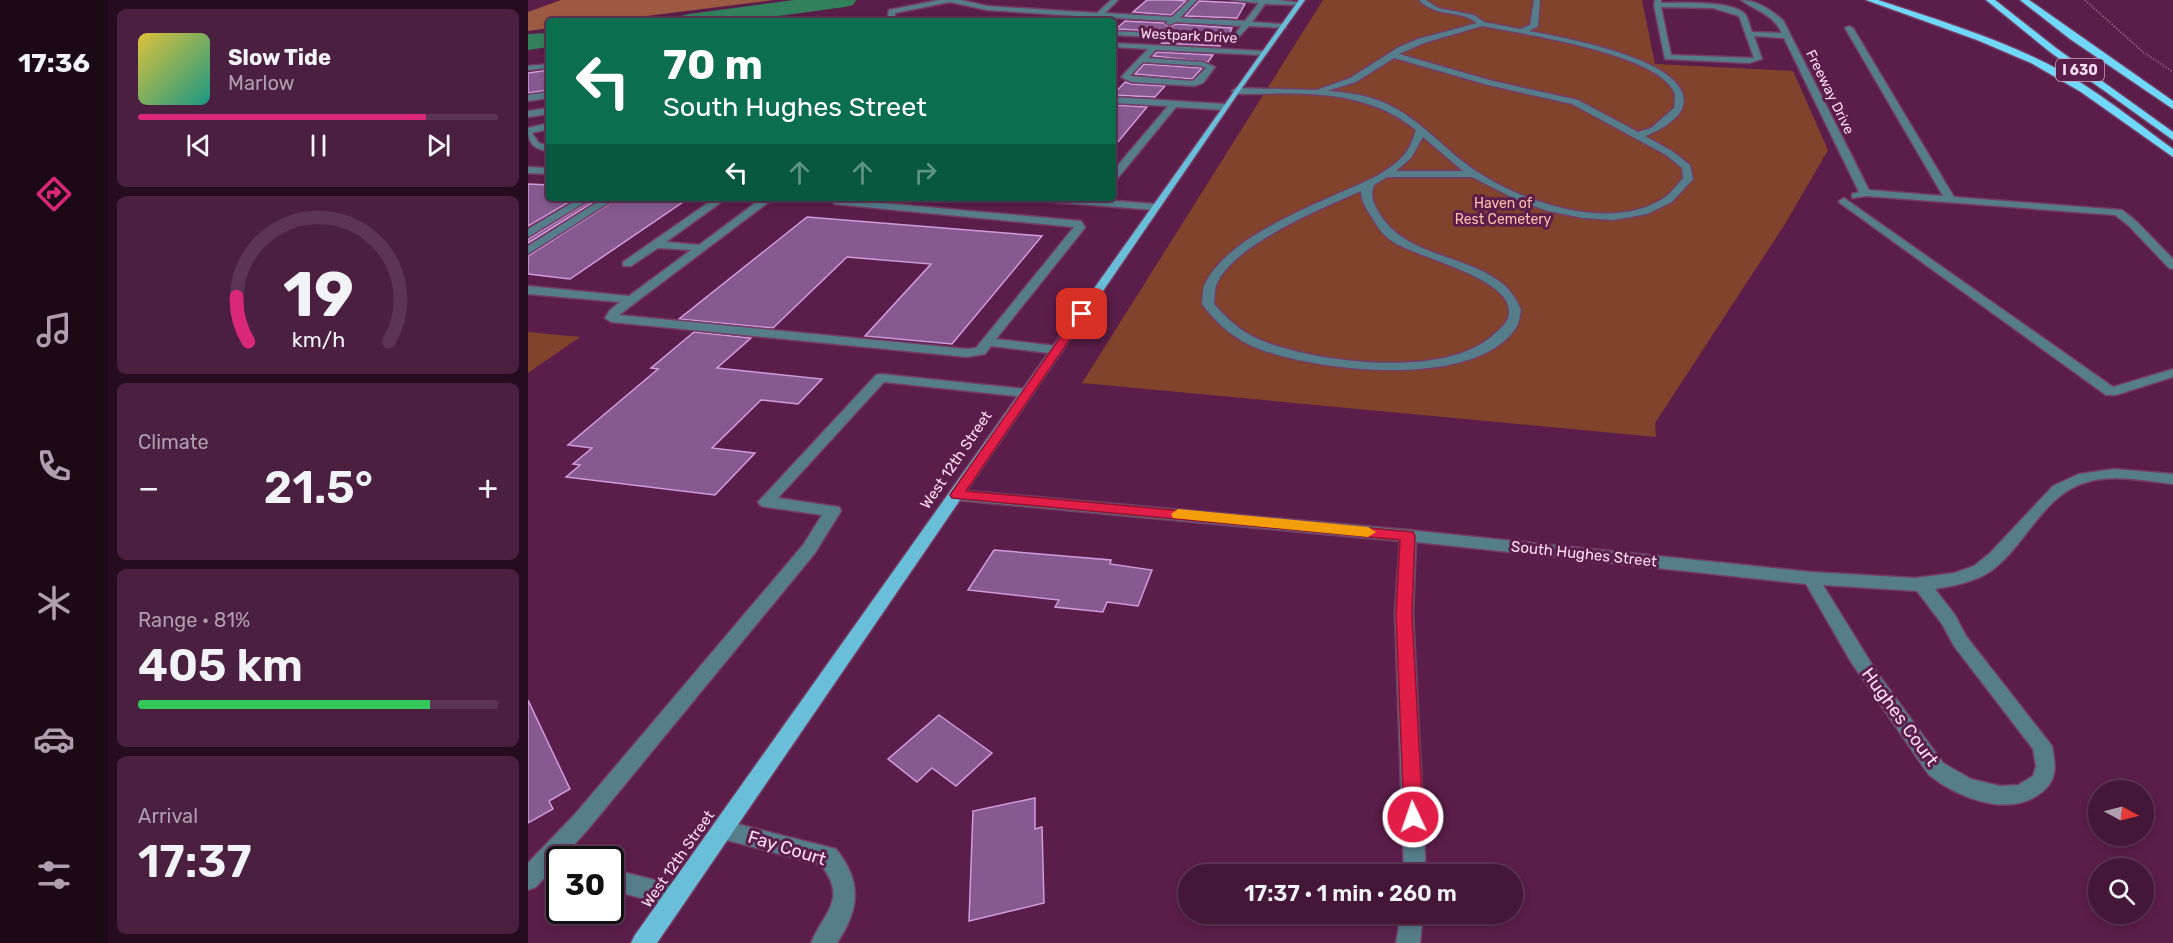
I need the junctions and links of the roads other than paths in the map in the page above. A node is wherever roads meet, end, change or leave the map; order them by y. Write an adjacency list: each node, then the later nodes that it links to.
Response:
1 (950, 0): 14 (street); 15 (street)
2 (1115, 0): 16 (street)
3 (1194, 0): 18 (street)
4 (1234, 0): 11 (street)
5 (1422, 0): 20 (street)
6 (1537, 0): 23 (street)
7 (1744, 0): 27 (street, Freeway Drive)
8 (1870, 0): 53 (highway)
9 (1990, 0): 51 (highway, I 630)
10 (2024, 0): 43 (highway, I 630)
11 (1263, 2): 12 (street); 19 (street)
12 (1301, 2): 21 (main road, West 12th Street)
13 (1658, 2): 25 (street); 25 (street)
14 (891, 18)
15 (1092, 18)
16 (1096, 18)
17 (1116, 19): 18 (street)
18 (1174, 20): 19 (street); 26 (street)
19 (1246, 24): 21 (street); 26 (street)
20 (1482, 24): 23 (street); 31 (street)
21 (1283, 26): 30 (main road, West 12th Street)
22 (1849, 27): 61 (street)
23 (1522, 31): 50 (street)
24 (1116, 33): 26 (street)
25 (1749, 34): 27 (street)
26 (1159, 35): 29 (street)
27 (1787, 36): 60 (street, Freeway Drive)
28 (1116, 45): 29 (street, Westpark Drive)
29 (1150, 47): 30 (street, Westpark Drive); 32 (street)
30 (1263, 53): 36 (main road, West 12th Street)
31 (1393, 56): 35 (street); 50 (street)
32 (1142, 60): 32 (street)
33 (546, 66): 34 (street)
34 (528, 68)
35 (1349, 82): 37 (street); 41 (street)
36 (1236, 91): 37 (street); 44 (main road, West 12th Street)
37 (1304, 93): 41 (street)
38 (546, 96): 39 (street)
39 (528, 99)
40 (1116, 100): 42 (street)
41 (1369, 100): 48 (street)
42 (1174, 104): 44 (street); 56 (street)
43 (2173, 106)
44 (1224, 108): 70 (main road, West 12th Street)
45 (546, 111): 46 (street)
46 (528, 114)
47 (546, 127): 49 (street)
48 (1420, 130): 57 (street); 58 (street)
49 (528, 132): 52 (street)
50 (1636, 136): 58 (street)
51 (2173, 137)
52 (546, 148)
53 (2173, 154)
54 (528, 170): 55 (street)
55 (546, 171)
56 (1116, 173)
57 (1385, 174): 58 (street); 59 (street)
58 (1473, 174)
59 (1370, 183): 59 (street)
60 (1865, 193): 61 (street); 83 (street)
61 (1950, 200): 78 (street)
62 (582, 201): 73 (street)
63 (606, 201): 76 (street)
64 (718, 201): 74 (street)
65 (765, 201): 75 (street)
66 (916, 201): 71 (street)
67 (1077, 201): 72 (street)
68 (1089, 201): 70 (street)
69 (838, 202): 71 (street)
70 (1155, 207): 82 (main road, West 12th Street)
71 (908, 208): 72 (street)
72 (1052, 221): 81 (street)
73 (528, 234)
74 (655, 244): 75 (street); 77 (street)
75 (701, 248): 80 (street)
76 (528, 250)
77 (627, 264)
78 (2173, 266)
79 (528, 290): 80 (street)
80 (632, 300): 81 (street)
81 (987, 342): 82 (street)
82 (1057, 350): 84 (main road, West 12th Street)
83 (2173, 373)
84 (1026, 393): 86 (main road, West 12th Street); 91 (street)
85 (2173, 479): 89 (street, South Hughes Street)
86 (957, 495): 87 (street, South Hughes Street); 90 (main road, West 12th Street)
87 (1408, 536): 88 (street, South Hughes Street); 92 (street)
88 (1811, 578): 89 (street, South Hughes Street); 89 (street, Hughes Court)
89 (1921, 584)
90 (722, 830): 96 (main road, West 12th Street); 99 (street, Fay Court)
91 (564, 846)
92 (1415, 864)
93 (546, 867): 94 (street)
94 (528, 879)
95 (624, 883): 96 (street)
96 (676, 896): 98 (main road, West 12th Street)
97 (1411, 924): 100 (street)
98 (643, 943)
99 (823, 943)
100 (1408, 943)

